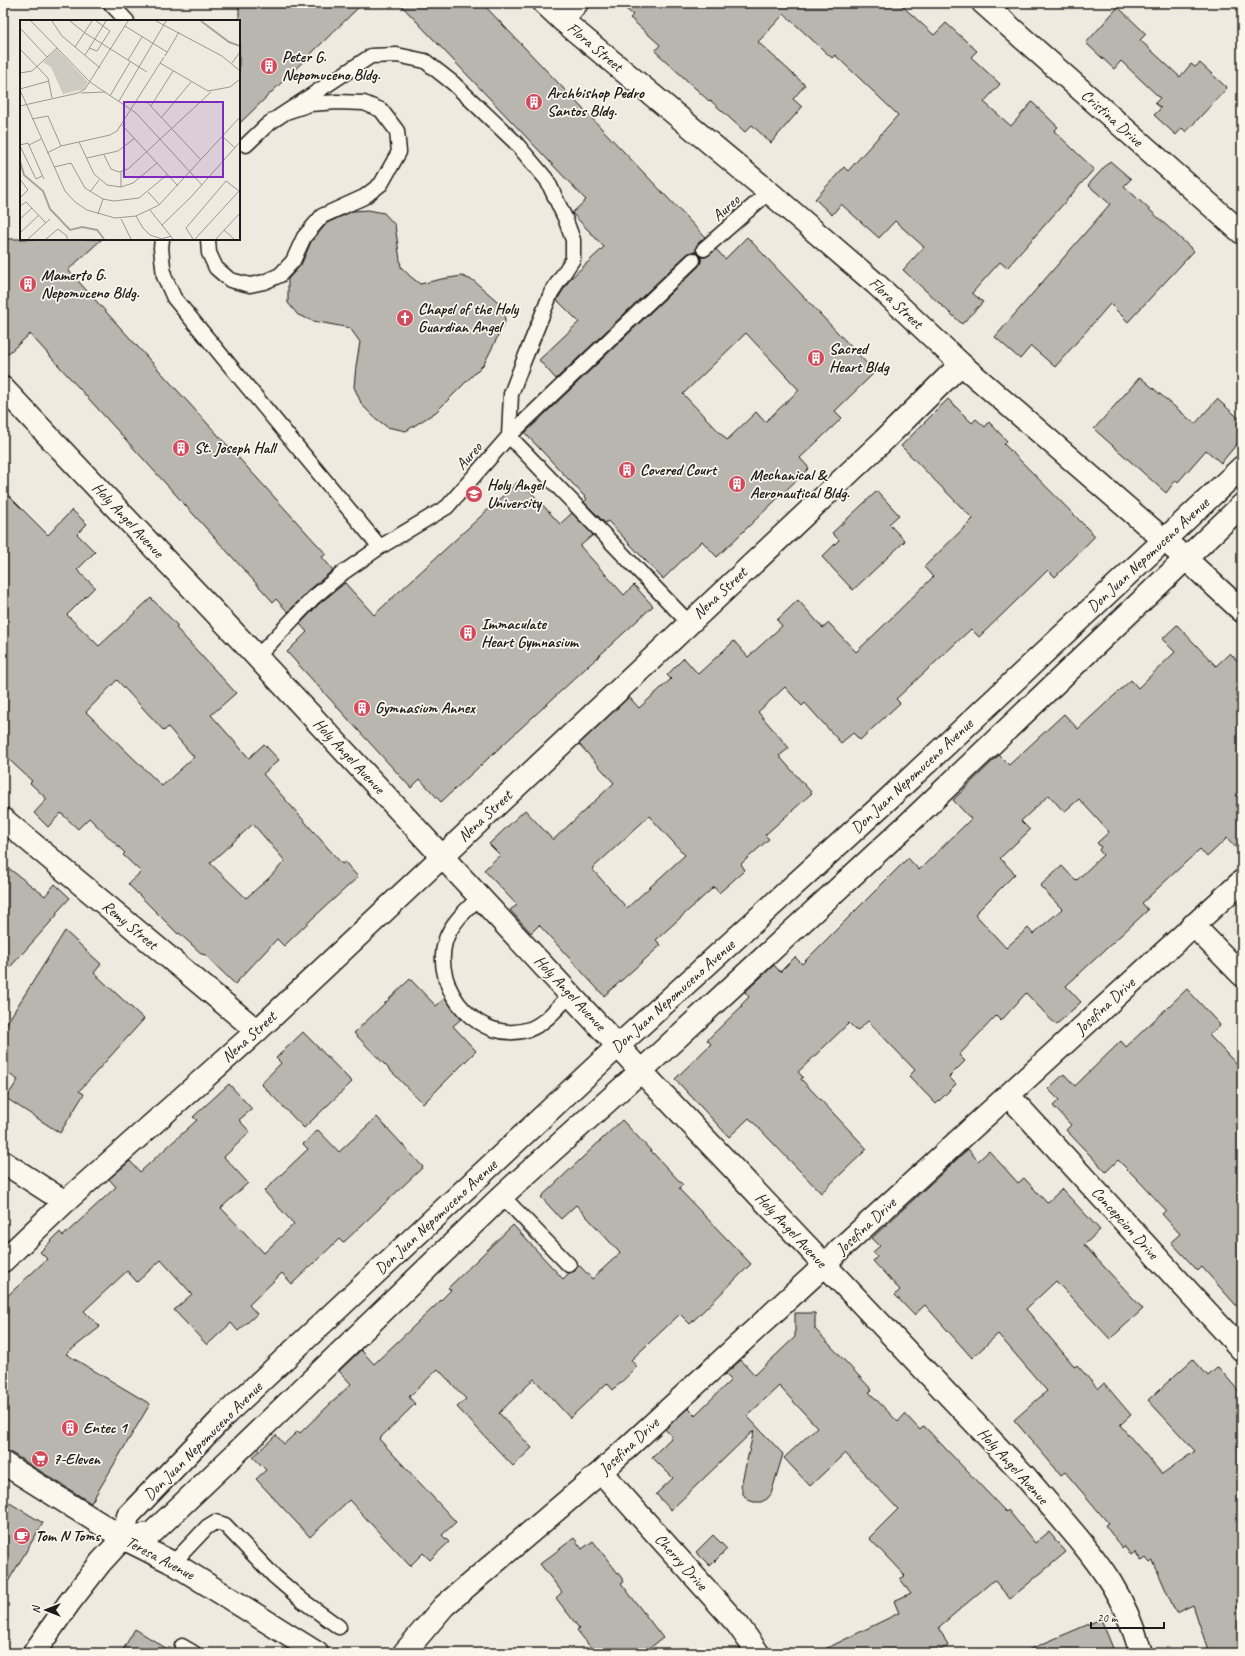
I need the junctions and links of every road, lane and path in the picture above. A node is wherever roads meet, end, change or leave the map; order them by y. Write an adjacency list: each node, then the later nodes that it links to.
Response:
1 (110, 3): 5 (lane)
2 (544, 3): 6 (street, Flora Street)
3 (577, 3): 6 (street)
4 (983, 3): 10 (street, Cristina Drive)
5 (126, 20)
6 (562, 20): 9 (street, Flora Street)
7 (286, 112): 8 (lane); 12 (lane); 17 (lane)
8 (241, 145)
9 (769, 192): 13 (lane, Aureo); 15 (street, Flora Street)
10 (1242, 233)
11 (162, 240): 21 (lane)
12 (208, 240)
13 (704, 249)
14 (693, 260): 17 (lane, Aureo)
15 (961, 364): 20 (street, Flora Street); 24 (street, Nena Street)
16 (3, 388): 25 (street, Holy Angel Avenue)
17 (509, 436): 21 (lane, Aureo); 24 (lane)
18 (1242, 467): 20 (street, Don Juan Nepomuceno Avenue)
19 (1242, 504): 22 (street, Don Juan Nepomuceno Avenue)
20 (1163, 540): 22 (street, Flora Street); 26 (street, Don Juan Nepomuceno Avenue)
21 (380, 547): 25 (lane, Aureo)
22 (1185, 558): 23 (street, Flora Street); 28 (street, Don Juan Nepomuceno Avenue)
23 (1242, 611)
24 (689, 623): 29 (street, Nena Street)
25 (257, 657): 29 (street, Holy Angel Avenue)
26 (884, 803): 28 (street); 36 (street, Don Juan Nepomuceno Avenue)
27 (3, 819): 35 (street, Remy Street)
28 (907, 825): 37 (street, Don Juan Nepomuceno Avenue)
29 (442, 856): 31 (street, Holy Angel Avenue); 35 (street, Nena Street)
30 (1242, 881): 32 (street, Josefina Drive)
31 (480, 897): 34 (street, Holy Angel Avenue); 34 (lane)
32 (1193, 925): 33 (street); 38 (street, Josefina Drive)
33 (1242, 975)
34 (571, 994): 36 (street, Holy Angel Avenue)
35 (257, 1031): 41 (street, Nena Street)
36 (618, 1046): 37 (street, Holy Angel Avenue); 45 (street, Don Juan Nepomuceno Avenue)
37 (642, 1071): 40 (street, Don Juan Nepomuceno Avenue); 44 (street, Holy Angel Avenue)
38 (1008, 1095): 44 (street, Josefina Drive); 47 (street, Concepcion Drive)
39 (3, 1162): 41 (street)
40 (502, 1196): 43 (lane); 46 (street, Don Juan Nepomuceno Avenue)
41 (65, 1202): 42 (street, Nena Street)
42 (3, 1261)
43 (569, 1265)
44 (825, 1265): 49 (street, Josefina Drive); 57 (street, Holy Angel Avenue)
45 (362, 1286): 46 (street); 50 (street, Don Juan Nepomuceno Avenue)
46 (383, 1312): 50 (street, Don Juan Nepomuceno Avenue)
47 (1242, 1350)
48 (3, 1463): 50 (street, Teresa Avenue)
49 (600, 1472): 55 (street, Josefina Drive); 56 (street, Cherry Drive)
50 (123, 1538): 51 (street, Teresa Avenue); 53 (street, Don Juan Nepomuceno Avenue)
51 (174, 1563): 52 (lane); 54 (street, Teresa Avenue)
52 (338, 1627)
53 (34, 1653)
54 (317, 1653)
55 (404, 1653)
56 (758, 1653)
57 (1141, 1653)

